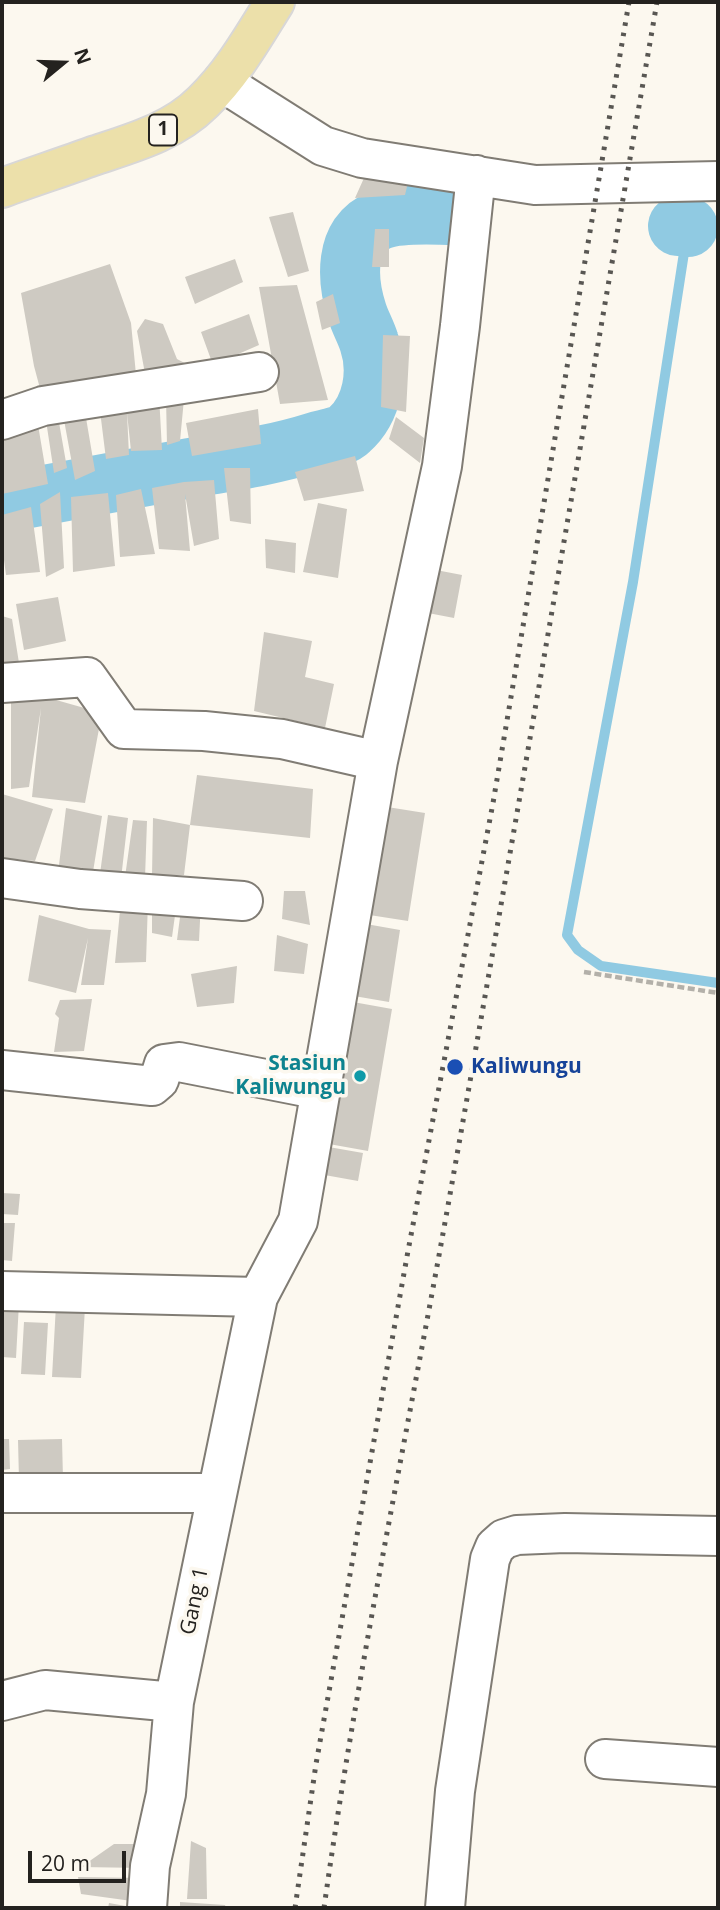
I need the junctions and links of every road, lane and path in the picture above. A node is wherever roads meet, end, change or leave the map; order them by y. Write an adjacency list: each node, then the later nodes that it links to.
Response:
1 (275, 2): 2 (main road, 1)
2 (222, 82): 3 (street); 5 (main road, 1)
3 (476, 175): 4 (street); 9 (street, Gang 1)
4 (718, 181)
5 (2, 188)
6 (259, 372): 7 (street)
7 (2, 420)
8 (2, 683): 9 (street)
9 (378, 761): 15 (street, Gang 1)
10 (2, 878): 11 (street)
11 (243, 901)
12 (584, 972): 13 (path)
13 (718, 993)
14 (2, 1069): 15 (street)
15 (321, 1090): 17 (street, Gang 1)
16 (2, 1291): 17 (street)
17 (258, 1297): 19 (street, Gang 1)
18 (2, 1493): 19 (street)
19 (217, 1493): 22 (street, Gang 1)
20 (718, 1536): 26 (street)
21 (2, 1701): 22 (street)
22 (174, 1702): 25 (street, Gang 1)
23 (605, 1759): 24 (street)
24 (718, 1767)
25 (147, 1908)
26 (445, 1908)

